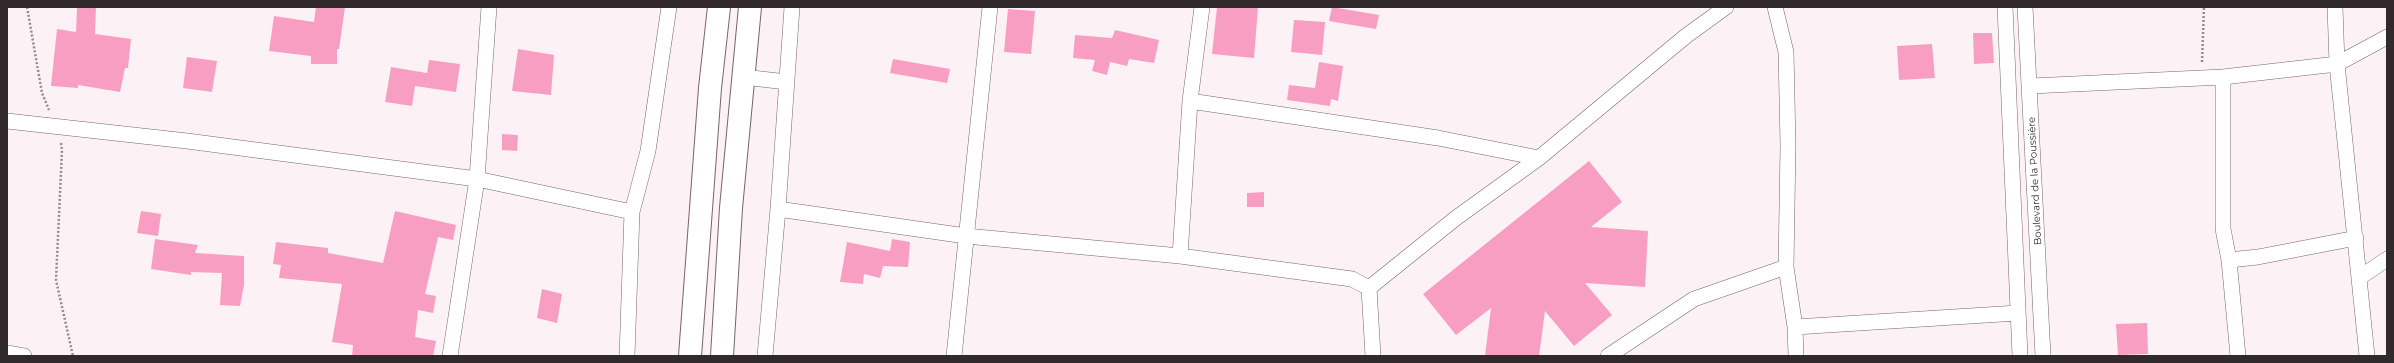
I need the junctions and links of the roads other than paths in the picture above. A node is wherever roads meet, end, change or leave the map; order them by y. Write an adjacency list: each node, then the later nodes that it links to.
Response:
1 (489, 7): 22 (street)
2 (669, 7): 24 (street)
3 (719, 7): 39 (main road)
4 (750, 7): 15 (main road)
5 (792, 7): 17 (street)
6 (990, 7): 25 (street)
7 (1202, 7): 19 (street)
8 (1726, 7): 21 (street)
9 (1775, 7): 30 (street)
10 (2005, 7): 33 (street)
11 (2026, 7): 18 (street, Boulevard de la Poussière)
12 (2335, 7): 14 (street)
13 (2387, 37): 14 (street)
14 (2337, 64): 16 (street); 26 (street)
15 (743, 77): 17 (street); 40 (main road)
16 (2223, 77): 18 (street); 29 (street)
17 (788, 82): 23 (street)
18 (2031, 86): 47 (street, Boulevard de la Poussière)
19 (1190, 101): 21 (street); 27 (street)
20 (7, 121): 22 (street)
21 (1539, 158): 32 (street)
22 (477, 179): 24 (street); 37 (street)
23 (778, 209): 25 (street); 41 (street)
24 (632, 212): 38 (street)
25 (966, 236): 27 (street); 42 (street)
26 (2356, 238): 29 (street); 31 (street)
27 (1180, 256): 32 (street)
28 (2387, 259): 31 (street)
29 (2229, 260): 48 (street)
30 (1786, 267): 34 (street); 44 (street)
31 (2359, 278): 49 (street)
32 (1369, 288): 43 (street)
33 (2018, 313): 34 (street); 46 (street)
34 (1796, 327): 45 (street)
35 (7, 353): 36 (street)
36 (24, 356)
37 (450, 356)
38 (627, 356)
39 (690, 356)
40 (722, 356)
41 (765, 356)
42 (954, 356)
43 (1373, 356)
44 (1608, 356)
45 (1796, 356)
46 (2020, 356)
47 (2043, 356)
48 (2238, 356)
49 (2367, 356)

